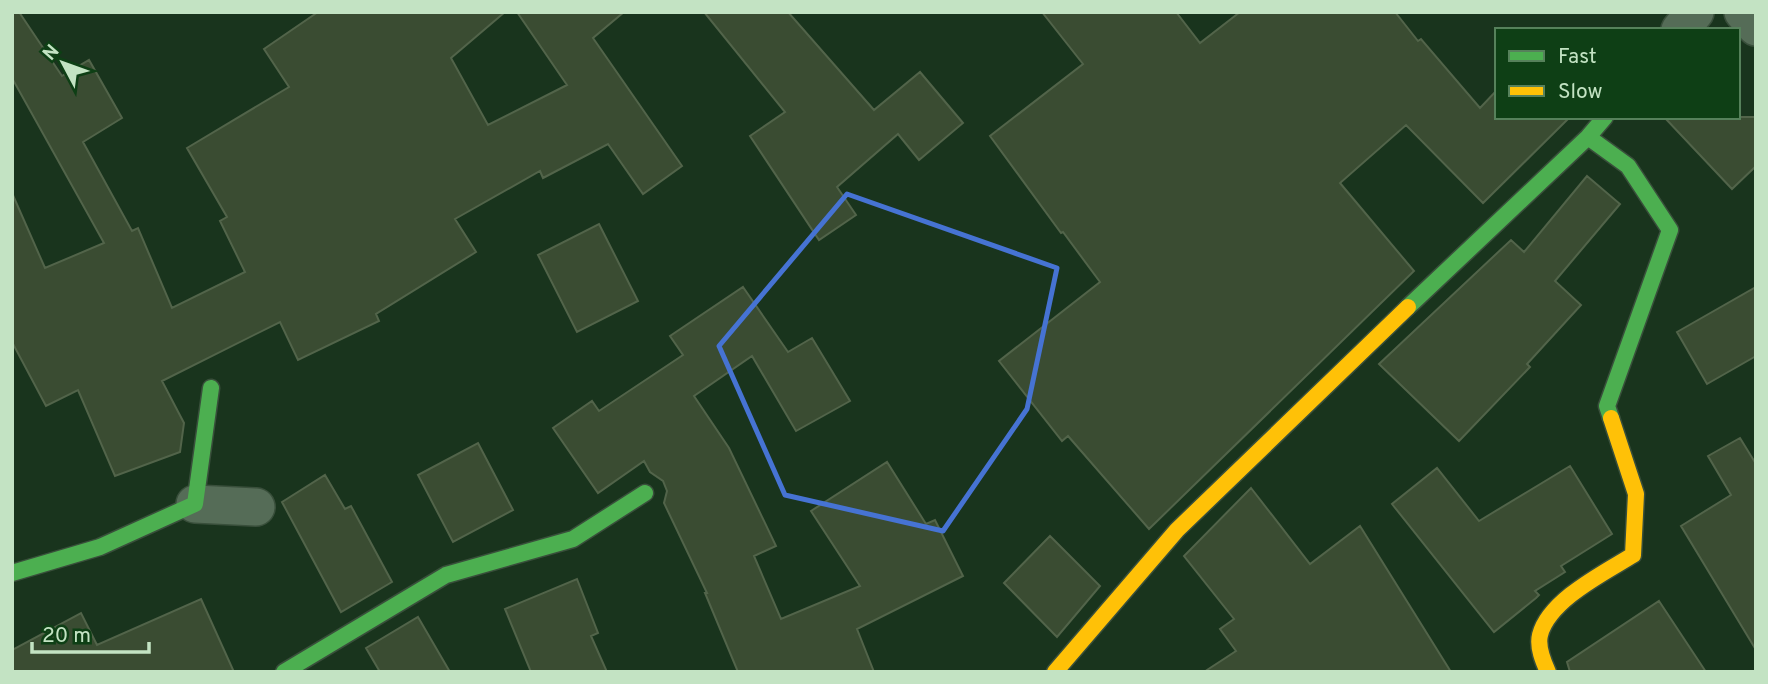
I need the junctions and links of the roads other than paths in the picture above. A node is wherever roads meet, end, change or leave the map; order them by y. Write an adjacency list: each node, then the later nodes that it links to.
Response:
1 (1695, 12): 4 (street)
2 (1743, 12): 3 (street)
3 (1756, 27)
4 (1682, 28)
5 (1603, 119): 6 (street)
6 (1588, 137): 13 (street); 14 (street)
7 (211, 388): 9 (street)
8 (645, 493): 12 (street)
9 (195, 504): 10 (street); 11 (street)
10 (256, 507)
11 (12, 573)
12 (284, 672)
13 (1055, 672)
14 (1548, 672)

